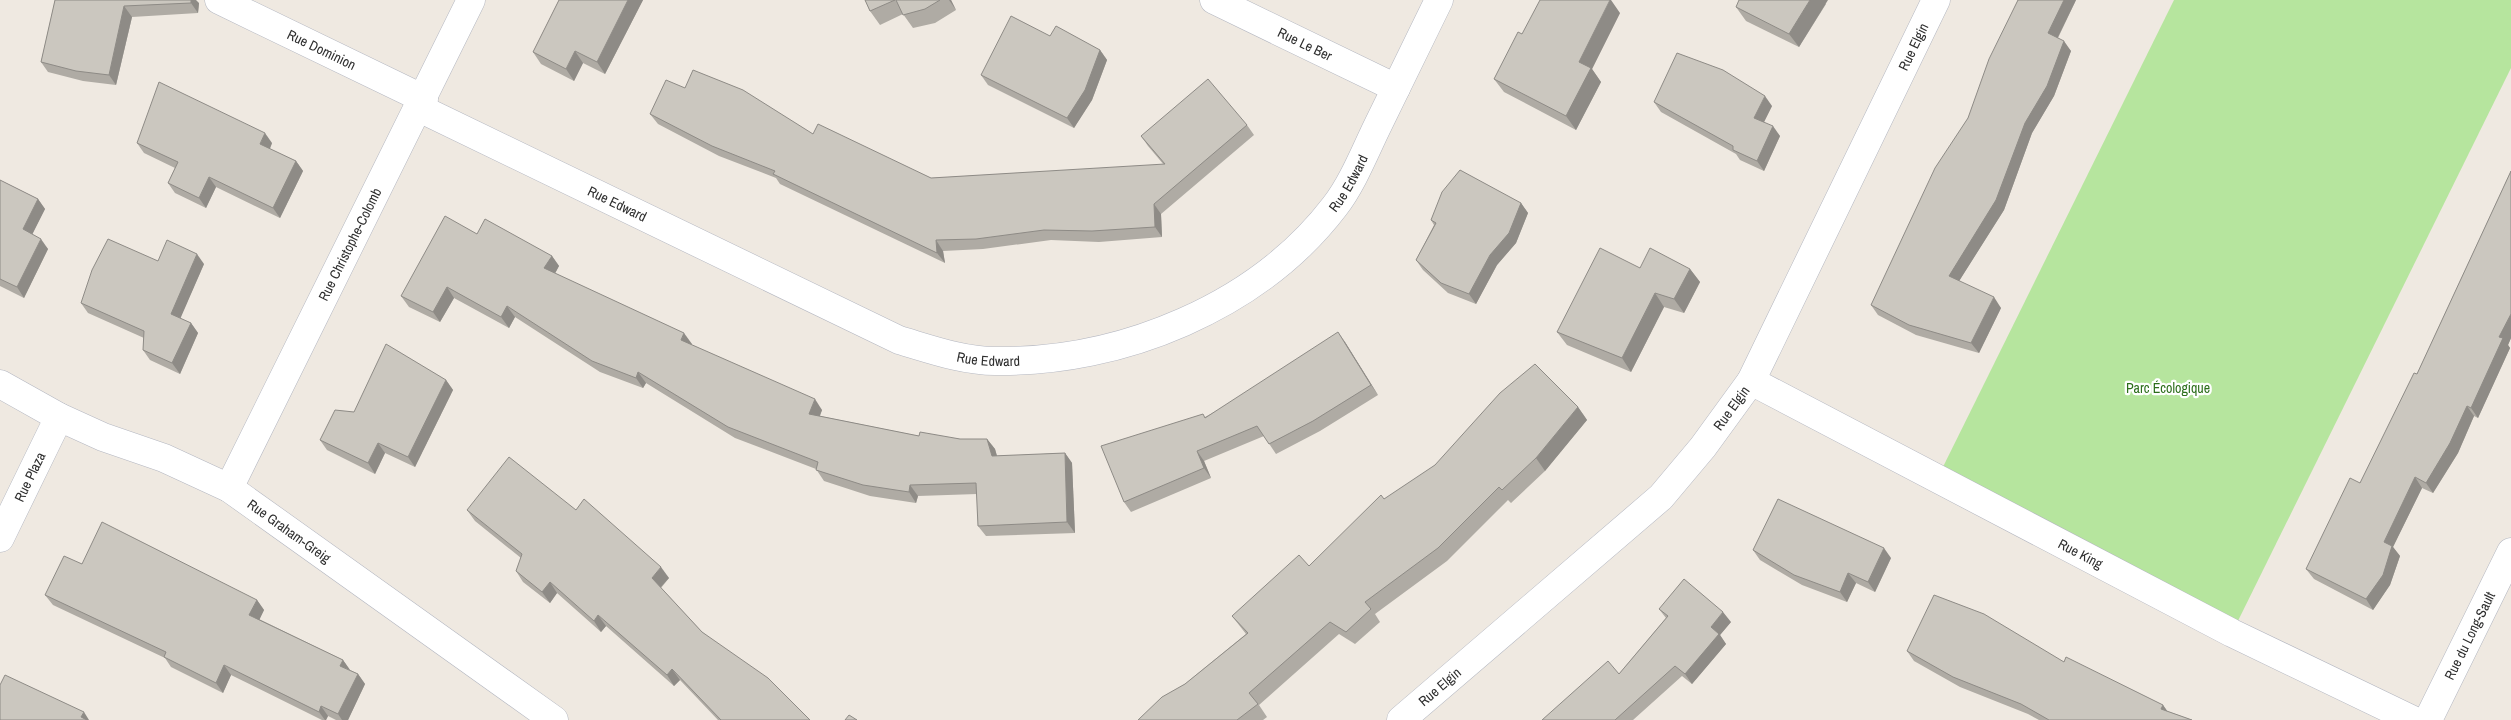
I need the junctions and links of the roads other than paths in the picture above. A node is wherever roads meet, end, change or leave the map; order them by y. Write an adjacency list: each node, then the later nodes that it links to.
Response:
1 (219, 0): 7 (street, Rue Dominion)
2 (471, 0): 7 (street, Rue Christophe-Colomb)
3 (1214, 0): 6 (street, Rue Le Ber)
4 (1439, 0): 6 (street, Rue Edward)
5 (1936, 0): 8 (street, Rue Elgin)
6 (1396, 88): 7 (street, Rue Edward)
7 (422, 104): 11 (street, Rue Christophe-Colomb)
8 (1751, 381): 15 (street, Rue Elgin); 16 (street, Rue King)
9 (0, 384): 10 (street, Rue Graham-Greig)
10 (59, 417): 11 (street, Rue Graham-Greig); 12 (street, Rue Plaza)
11 (229, 488): 14 (street, Rue Graham-Greig)
12 (0, 538)
13 (2511, 552): 17 (street, Rue du Long-Sault)
14 (554, 720)
15 (1401, 720)
16 (2414, 720)
17 (2428, 720)

